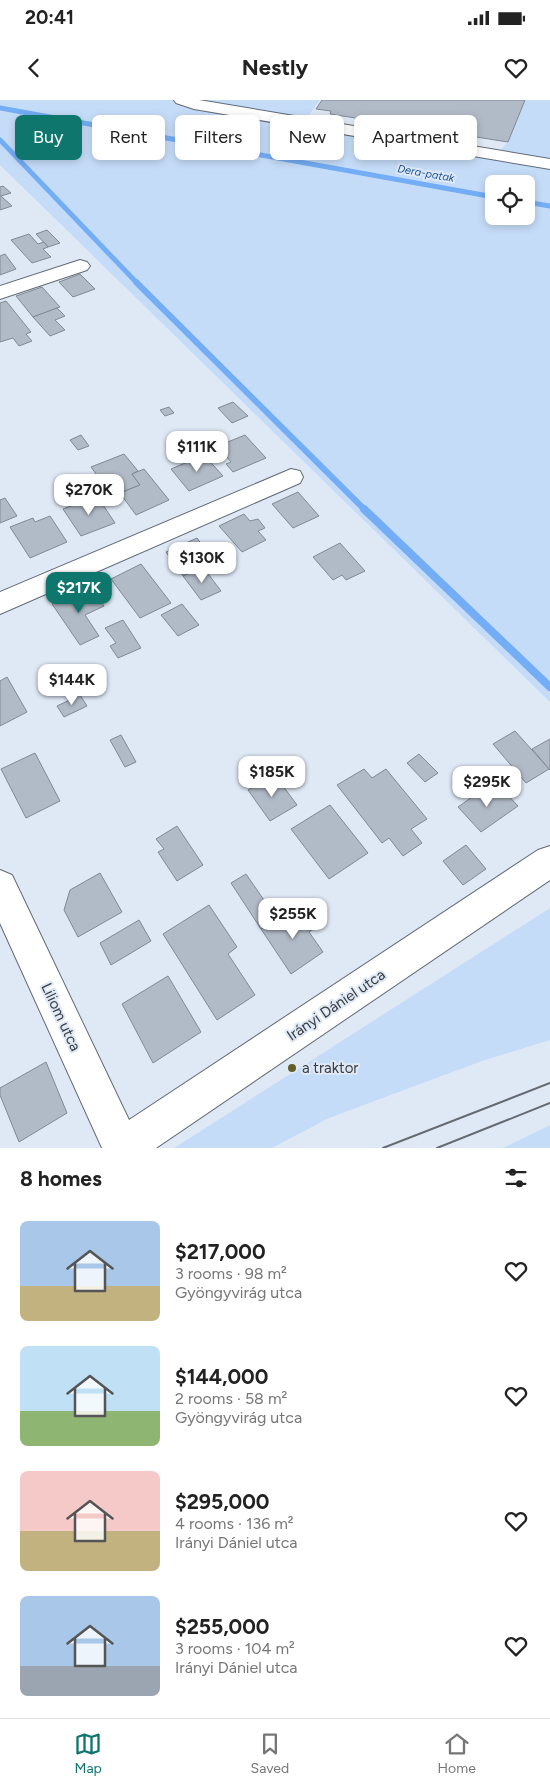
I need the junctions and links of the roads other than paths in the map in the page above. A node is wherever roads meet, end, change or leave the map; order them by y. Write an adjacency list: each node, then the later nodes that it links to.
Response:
1 (182, 100): 2 (street)
2 (550, 164)
3 (80, 266): 4 (street)
4 (0, 293)
5 (291, 477): 6 (street)
6 (0, 604)
7 (550, 862): 9 (street, Irányi Dániel utca)
8 (0, 886): 9 (street, Liliom utca)
9 (122, 1148)

